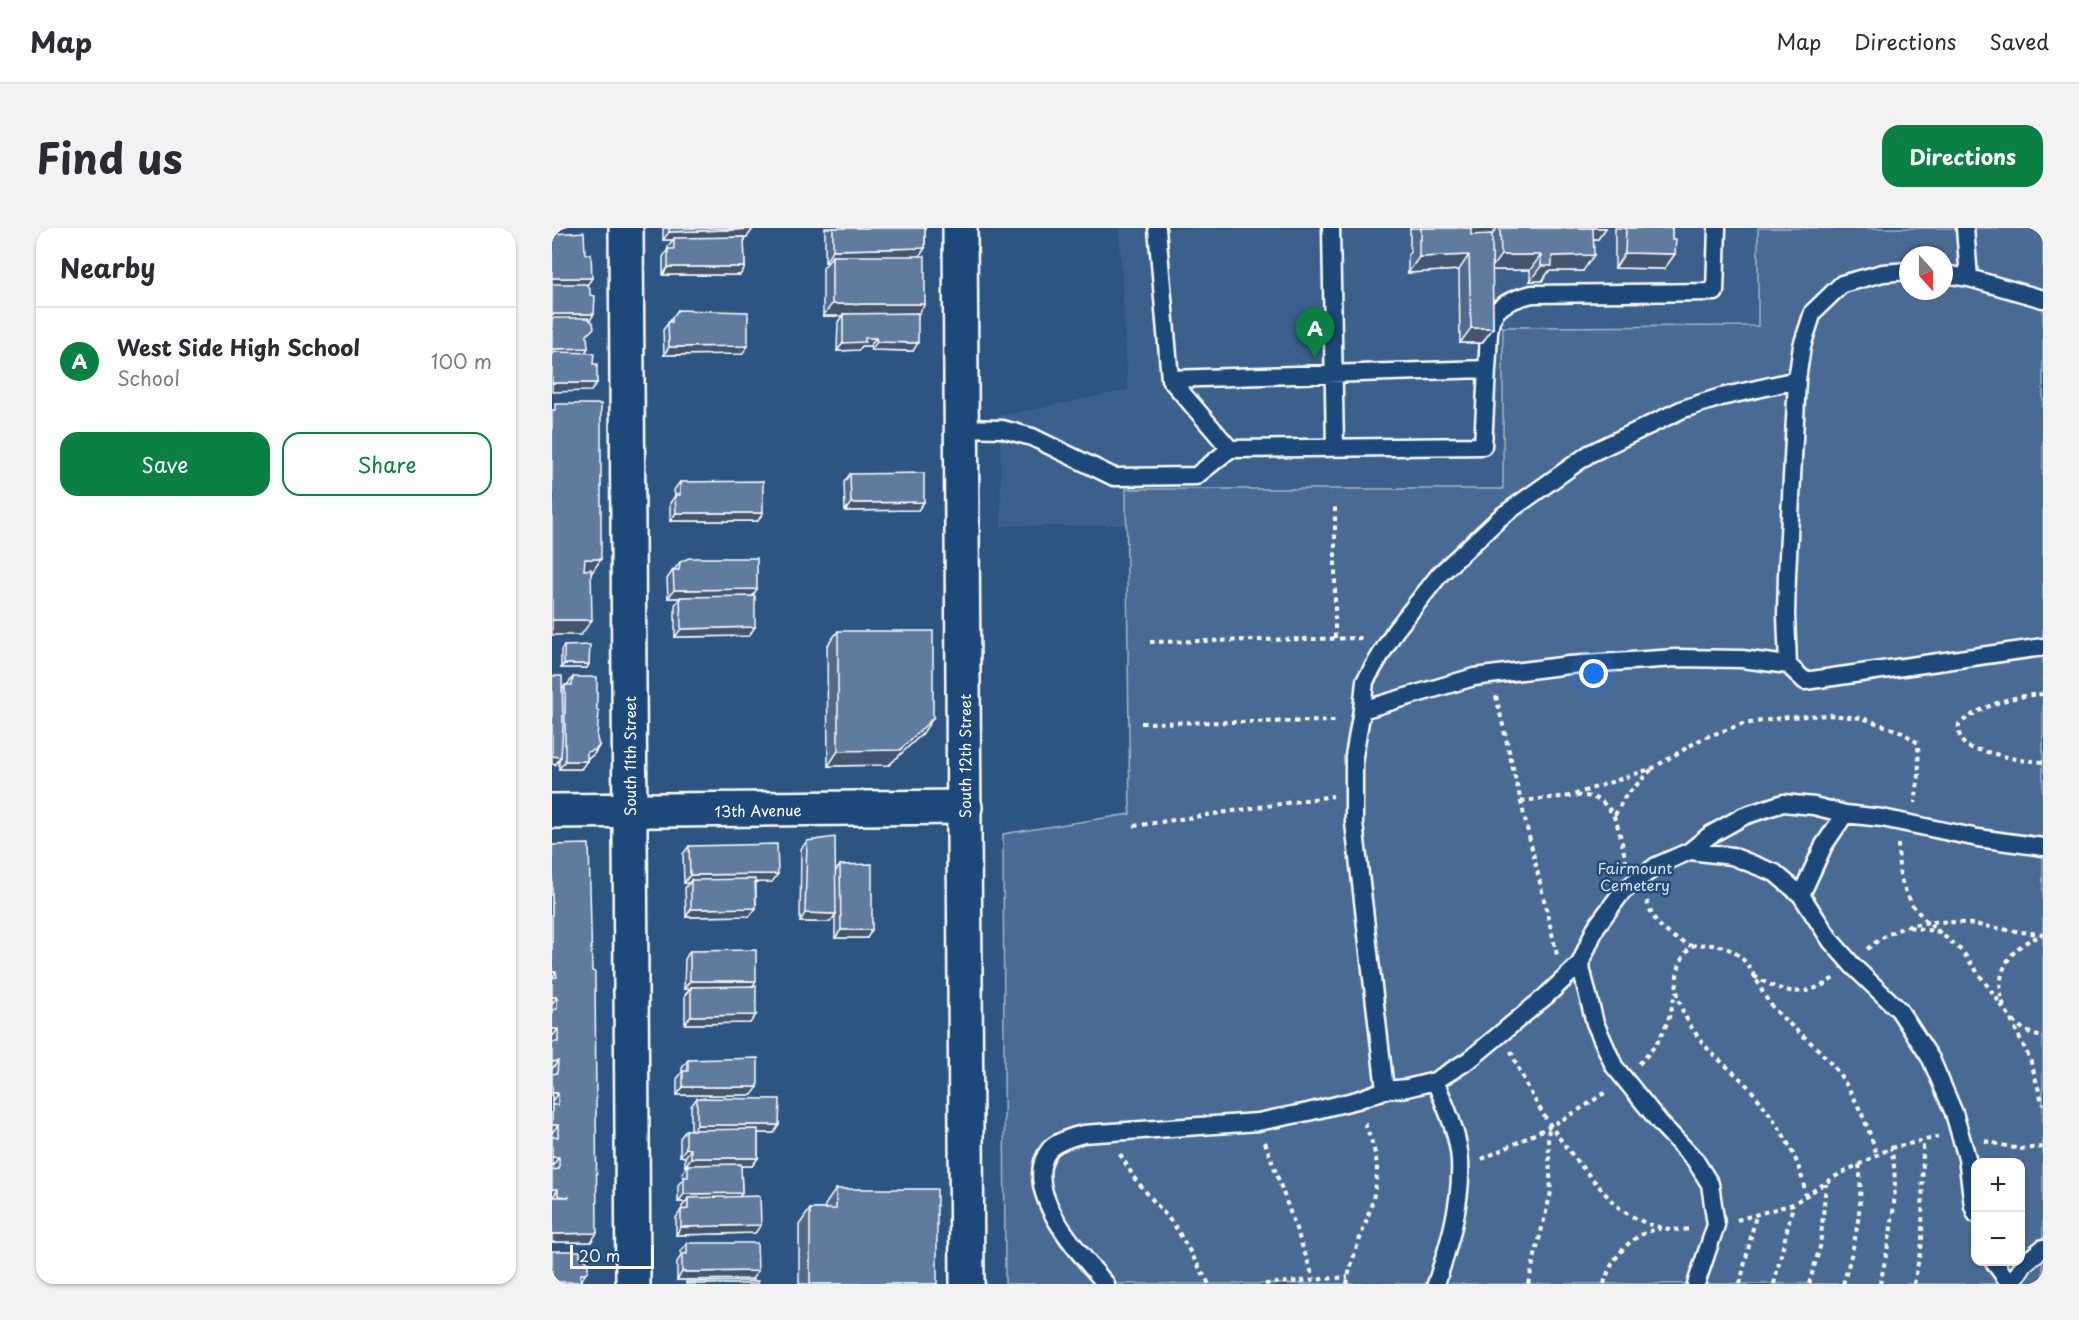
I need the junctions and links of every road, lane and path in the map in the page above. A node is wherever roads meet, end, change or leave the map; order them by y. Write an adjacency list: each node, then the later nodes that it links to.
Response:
1 (626, 228): 36 (street, South 11th Street)
2 (960, 228): 15 (street, South 12th Street)
3 (1157, 228): 13 (lane)
4 (1331, 228): 12 (lane)
5 (1717, 228): 11 (lane)
6 (1965, 228): 9 (lane)
7 (1899, 272): 14 (lane)
8 (1953, 275): 9 (lane)
9 (1969, 278): 10 (lane)
10 (2043, 299)
11 (1487, 369): 12 (lane); 16 (lane)
12 (1334, 373): 13 (lane); 16 (lane)
13 (1170, 379): 17 (lane)
14 (1797, 380): 23 (lane); 26 (lane)
15 (962, 428): 17 (lane); 34 (street, South 12th Street)
16 (1335, 448): 17 (lane)
17 (1230, 449)
18 (1335, 504): 20 (path)
19 (1374, 638): 20 (path)
20 (1335, 639): 21 (path)
21 (1150, 642)
22 (2043, 646): 23 (lane)
23 (1788, 664): 26 (lane)
24 (1495, 690): 33 (path)
25 (2043, 694): 29 (path)
26 (1362, 710): 64 (lane)
27 (1341, 721): 28 (path)
28 (1141, 723)
29 (2043, 762)
30 (1653, 768): 32 (path); 37 (path); 39 (path)
31 (1334, 796): 40 (path)
32 (1570, 796): 33 (path); 39 (path)
33 (1521, 801): 53 (path)
34 (965, 807): 36 (street, 13th Avenue); 89 (street, South 12th Street)
35 (552, 811): 36 (street, 13th Avenue)
36 (630, 811): 88 (street, South 11th Street)
37 (1914, 811)
38 (1845, 814): 42 (lane); 43 (lane); 45 (lane)
39 (1615, 815): 44 (path)
40 (1134, 826)
41 (1898, 840): 47 (path)
42 (2043, 847)
43 (1690, 851): 45 (lane); 54 (lane)
44 (1627, 865)
45 (1802, 895): 70 (lane)
46 (1645, 896): 51 (path)
47 (1926, 921): 48 (path); 49 (path); 50 (path)
48 (1906, 926): 49 (path); 52 (path)
49 (1941, 933): 58 (path)
50 (2043, 935): 58 (path)
51 (1690, 946): 56 (path); 57 (path)
52 (1862, 954)
53 (1559, 963)
54 (1580, 964): 59 (lane); 82 (lane)
55 (1840, 974): 56 (path)
56 (1754, 976): 74 (path)
57 (1676, 991): 61 (path); 78 (path)
58 (2008, 1014): 60 (path); 66 (path)
59 (1503, 1031): 62 (lane); 68 (path)
60 (2043, 1037)
61 (1632, 1071)
62 (1435, 1082): 64 (lane); 94 (lane)
63 (1613, 1087): 68 (path)
64 (1385, 1090): 65 (lane)
65 (1357, 1100): 67 (lane); 86 (path)
66 (2043, 1105)
67 (1258, 1122): 69 (lane); 87 (path)
68 (1550, 1127): 75 (path); 83 (path); 95 (path)
69 (1112, 1131): 90 (lane); 91 (path)
70 (1961, 1137): 71 (path); 72 (path); 80 (lane)
71 (1923, 1141): 73 (path); 103 (path)
72 (2043, 1146)
73 (1892, 1148): 74 (path); 102 (path)
74 (1877, 1155): 76 (path)
75 (1478, 1161)
76 (1859, 1163): 77 (path); 101 (path)
77 (1826, 1183): 78 (path); 100 (path)
78 (1806, 1197): 79 (path)
79 (1794, 1204): 81 (path); 99 (path)
80 (1975, 1212)
81 (1756, 1215): 82 (path); 98 (path)
82 (1716, 1225): 83 (path); 97 (lane)
83 (1664, 1228): 96 (path)
84 (2043, 1248): 104 (lane)
85 (1997, 1266): 104 (lane)
86 (1348, 1277): 87 (path); 93 (path)
87 (1314, 1280): 92 (path)
88 (633, 1284)
89 (967, 1284)
90 (1106, 1284)
91 (1209, 1284)
92 (1265, 1284)
93 (1347, 1284)
94 (1436, 1284)
95 (1528, 1284)
96 (1604, 1284)
97 (1696, 1284)
98 (1740, 1284)
99 (1774, 1284)
100 (1809, 1284)
101 (1843, 1284)
102 (1880, 1284)
103 (1914, 1284)
104 (2011, 1284)

